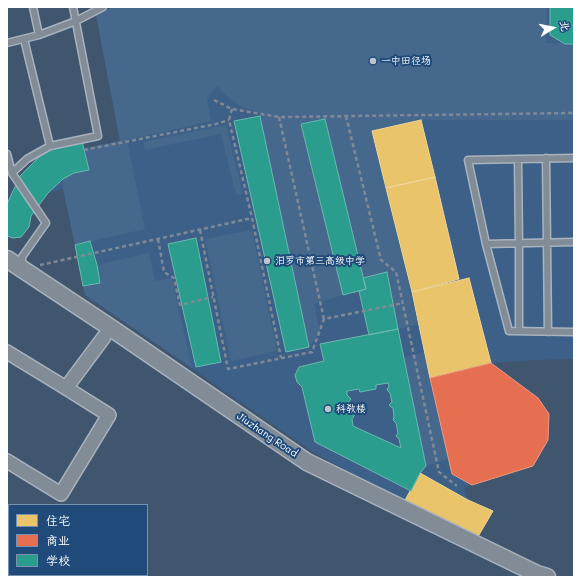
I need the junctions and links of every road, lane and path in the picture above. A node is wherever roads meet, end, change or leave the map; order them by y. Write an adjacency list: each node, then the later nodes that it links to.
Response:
1 (33, 7): 5 (lane)
2 (73, 7): 4 (lane)
3 (104, 7): 4 (lane)
4 (76, 21): 5 (lane); 14 (lane)
5 (39, 35): 6 (lane)
6 (24, 39): 7 (lane); 14 (lane)
7 (7, 43)
8 (214, 100): 9 (path)
9 (232, 109): 12 (path); 13 (path)
10 (574, 113): 11 (path)
11 (346, 116): 12 (path); 31 (path)
12 (279, 118): 32 (path)
13 (229, 120): 15 (path); 21 (path)
14 (50, 146): 20 (lane)
15 (84, 150)
16 (7, 154): 20 (lane)
17 (546, 158): 18 (lane); 19 (lane); 27 (lane)
18 (574, 158)
19 (518, 159): 25 (lane); 26 (lane)
20 (12, 173): 29 (lane)
21 (252, 218): 22 (path); 38 (path)
22 (200, 230): 23 (path); 30 (path)
23 (158, 239): 29 (path); 30 (path)
24 (574, 242): 27 (lane)
25 (486, 244): 26 (lane); 33 (lane)
26 (519, 244): 27 (lane); 33 (lane)
27 (547, 244): 34 (lane)
28 (7, 259): 29 (street, Jiuzhang Road)
29 (15, 270): 36 (street, Jiuzhang Road); 43 (street, Jiuzhang Road)
30 (214, 297): 38 (path)
31 (403, 303): 32 (path); 41 (path)
32 (324, 320): 38 (path)
33 (519, 331): 34 (lane)
34 (548, 332): 35 (lane)
35 (574, 332)
36 (104, 337): 39 (street); 42 (street, Jiuzhang Road)
37 (7, 352): 39 (street)
38 (281, 358)
39 (66, 388): 40 (street)
40 (7, 461)
41 (457, 486)
42 (519, 577)
43 (547, 577)

